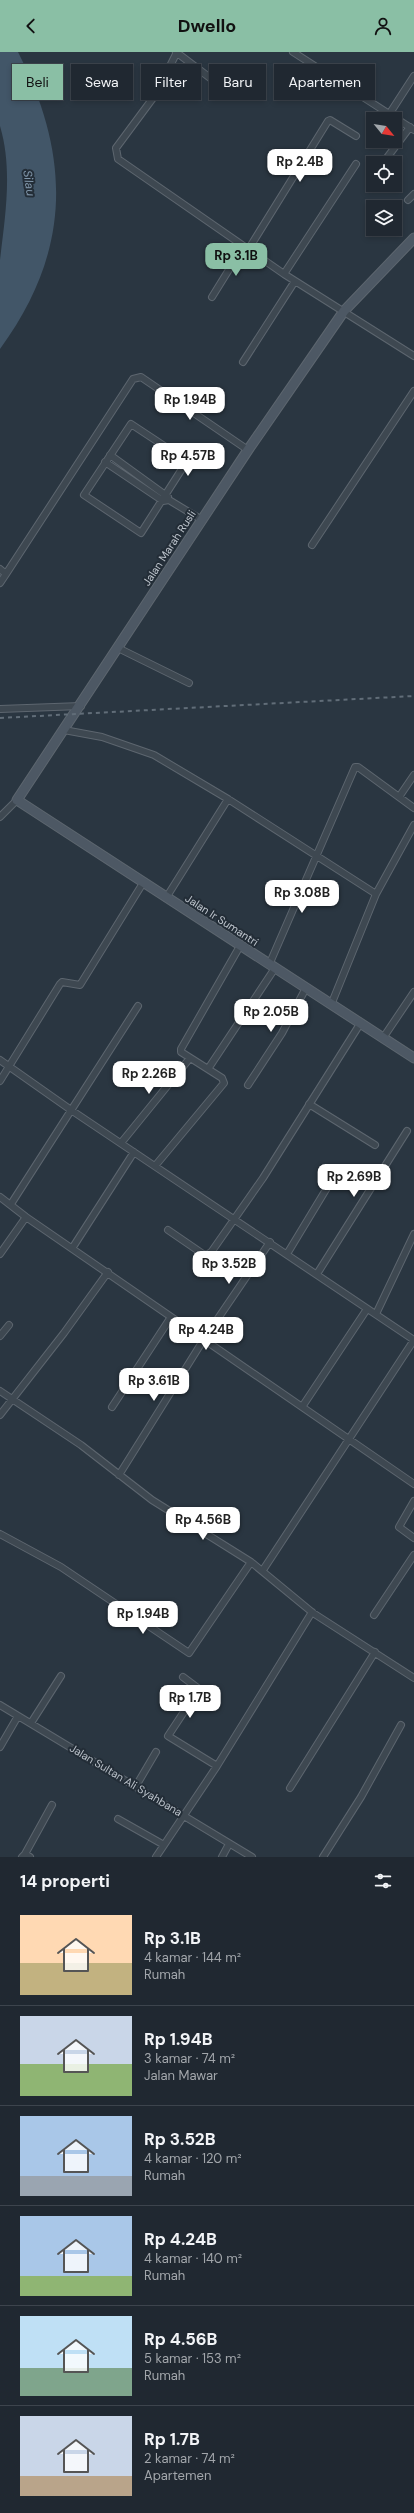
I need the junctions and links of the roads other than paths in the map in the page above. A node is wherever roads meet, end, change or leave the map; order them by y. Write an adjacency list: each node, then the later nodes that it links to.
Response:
1 (177, 52): 4 (street); 16 (street)
2 (292, 52): 3 (street)
3 (300, 54): 6 (street)
4 (209, 77)
5 (414, 77): 7 (street)
6 (388, 112)
7 (391, 112)
8 (402, 121): 9 (street)
9 (412, 128): 11 (street)
10 (356, 136): 16 (street)
11 (389, 156)
12 (356, 164): 17 (street)
13 (414, 194): 14 (street)
14 (408, 200)
15 (414, 238): 20 (main road, Jalan Marah Rusli)
16 (246, 248): 17 (street); 19 (street)
17 (284, 274): 18 (street)
18 (295, 281): 20 (street); 22 (street)
19 (212, 297)
20 (344, 311): 21 (street); 24 (main road, Jalan Marah Rusli)
21 (414, 356)
22 (243, 362)
23 (414, 391): 29 (street)
24 (248, 450): 28 (main road, Jalan Marah Rusli); 31 (street)
25 (110, 455): 26 (street); 27 (street); 27 (street)
26 (105, 462): 27 (street); 27 (street)
27 (166, 498): 28 (street)
28 (202, 520): 33 (main road, Jalan Marah Rusli)
29 (312, 545)
30 (0, 570): 31 (street)
31 (6, 574): 32 (street)
32 (0, 583)
33 (118, 648): 34 (street); 35 (main road, Jalan Marah Rusli)
34 (189, 683)
35 (80, 706): 36 (street); 37 (main road, Jalan Marah Rusli)
36 (0, 709)
37 (64, 730): 40 (street); 41 (main road, Jalan Marah Rusli)
38 (414, 775): 39 (street)
39 (399, 797): 42 (street); 45 (street)
40 (228, 799): 45 (street); 48 (street)
41 (17, 800): 43 (street); 46 (main road, Jalan Ir Sumantri)
42 (414, 808)
43 (0, 817)
44 (414, 824): 47 (street)
45 (318, 855): 47 (street); 50 (street)
46 (143, 883): 48 (main road, Jalan Ir Sumantri); 60 (street)
47 (376, 894): 53 (street)
48 (166, 898): 49 (main road, Jalan Ir Sumantri)
49 (240, 946): 50 (main road, Jalan Ir Sumantri); 57 (street)
50 (272, 966): 51 (main road, Jalan Ir Sumantri); 61 (street)
51 (306, 988): 53 (main road, Jalan Ir Sumantri); 63 (street)
52 (414, 992): 56 (street)
53 (331, 1005): 55 (main road, Jalan Ir Sumantri)
54 (138, 1006): 65 (street)
55 (360, 1024): 56 (main road, Jalan Ir Sumantri); 64 (street)
56 (383, 1038): 58 (main road, Jalan Ir Sumantri)
57 (190, 1058): 61 (street); 67 (street)
58 (414, 1058)
59 (0, 1060): 60 (street)
60 (10, 1066): 62 (street); 65 (street)
61 (208, 1069): 70 (street)
62 (0, 1081)
63 (248, 1085)
64 (309, 1104): 68 (street); 75 (street)
65 (71, 1110): 67 (street); 73 (street)
66 (407, 1131): 83 (street)
67 (121, 1143): 69 (street)
68 (375, 1145)
69 (134, 1152): 70 (street); 79 (street)
70 (155, 1166): 75 (street)
71 (333, 1178): 81 (street)
72 (0, 1197): 73 (street)
73 (11, 1204): 74 (street)
74 (26, 1217): 79 (street); 80 (street)
75 (235, 1219): 76 (street); 78 (street)
76 (168, 1230)
77 (414, 1234): 85 (street)
78 (270, 1242): 81 (street); 89 (street)
79 (73, 1247): 82 (street)
80 (0, 1254)
81 (287, 1254): 83 (street)
82 (108, 1272): 86 (street); 92 (street)
83 (317, 1274): 84 (street)
84 (367, 1308): 85 (street); 93 (street)
85 (376, 1314): 90 (street)
86 (171, 1317): 89 (street); 94 (street)
87 (9, 1325): 88 (street)
88 (0, 1336)
89 (204, 1339): 93 (street); 97 (street)
90 (414, 1340): 96 (street)
91 (0, 1391): 92 (street)
92 (11, 1398): 95 (street); 97 (street)
93 (302, 1406): 96 (street)
94 (112, 1407)
95 (0, 1415)
96 (350, 1439): 98 (street); 104 (street)
97 (119, 1475): 103 (street)
98 (414, 1484)
99 (414, 1501): 101 (street)
100 (0, 1534): 103 (street)
101 (414, 1538)
102 (414, 1555): 106 (street)
103 (251, 1562): 104 (street)
104 (262, 1570): 105 (street)
105 (312, 1612): 107 (street); 117 (street)
106 (374, 1615)
107 (375, 1652): 110 (street); 119 (street)
108 (61, 1676): 113 (street)
109 (183, 1677): 117 (street)
110 (414, 1678)
111 (0, 1705): 112 (street, Jalan Sultan Ali Syahbana)
112 (18, 1716): 113 (street, Jalan Sultan Ali Syahbana); 115 (street)
113 (31, 1723): 118 (street, Jalan Sultan Ali Syahbana)
114 (401, 1725): 129 (street)
115 (0, 1747)
116 (156, 1752): 118 (street)
117 (217, 1766): 121 (street)
118 (136, 1786): 121 (street, Jalan Sultan Ali Syahbana)
119 (290, 1788)
120 (52, 1805): 125 (street)
121 (183, 1815): 123 (street, Jalan Sultan Ali Syahbana); 124 (street)
122 (118, 1819): 124 (street)
123 (230, 1844): 127 (street); 128 (street, Jalan Sultan Ali Syahbana)
124 (164, 1845): 126 (street)
125 (26, 1856)
126 (156, 1857)
127 (222, 1857)
128 (252, 1857)
129 (323, 1857)

